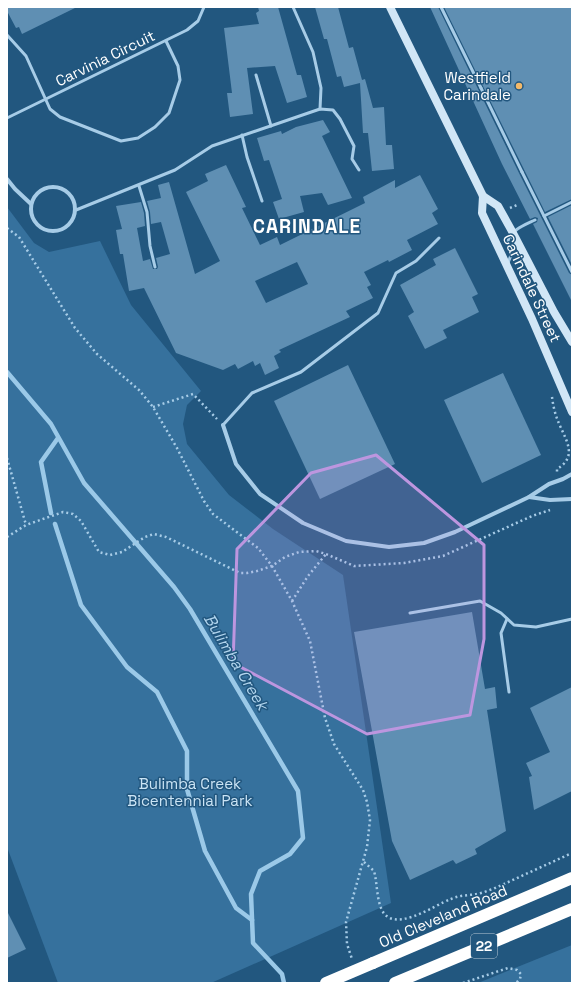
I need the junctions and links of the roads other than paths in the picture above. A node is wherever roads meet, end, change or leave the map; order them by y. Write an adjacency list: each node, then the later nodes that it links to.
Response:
1 (204, 7): 6 (lane, Carvinia Circuit)
2 (294, 7): 9 (lane)
3 (390, 7): 16 (street, Carindale Street)
4 (441, 7): 21 (lane, bridge)
5 (7, 35): 8 (lane)
6 (166, 41): 8 (lane, Carvinia Circuit); 8 (lane)
7 (256, 75): 11 (lane)
8 (46, 99): 10 (lane, Carvinia Circuit)
9 (320, 109): 11 (lane); 13 (lane)
10 (7, 118)
11 (271, 126): 12 (lane)
12 (242, 135): 15 (lane); 17 (lane)
13 (359, 170)
14 (7, 179): 19 (street)
15 (139, 186): 20 (lane); 25 (lane)
16 (483, 196): 23 (street, Carindale Street); 26 (street, Carindale Street)
17 (262, 202)
18 (572, 202): 21 (lane)
19 (31, 204): 20 (street); 20 (street)
20 (76, 210)
21 (544, 216): 27 (lane)
22 (535, 220): 23 (lane)
23 (513, 233): 26 (lane); 28 (street, Carindale Street)
24 (439, 238): 30 (lane)
25 (155, 267)
26 (508, 267): 29 (street, Carindale Street)
27 (572, 272)
28 (572, 342)
29 (572, 412)
30 (223, 425): 32 (street)
31 (572, 474): 32 (street)
32 (529, 497): 33 (street)
33 (572, 499)
34 (410, 613): 35 (lane)
35 (507, 619): 36 (lane); 37 (lane)
36 (572, 619)
37 (509, 692)
38 (572, 878): 40 (highway, Old Cleveland Road / 22, bridge)
39 (572, 908): 41 (highway, 22)
40 (326, 983)
41 (395, 983)

